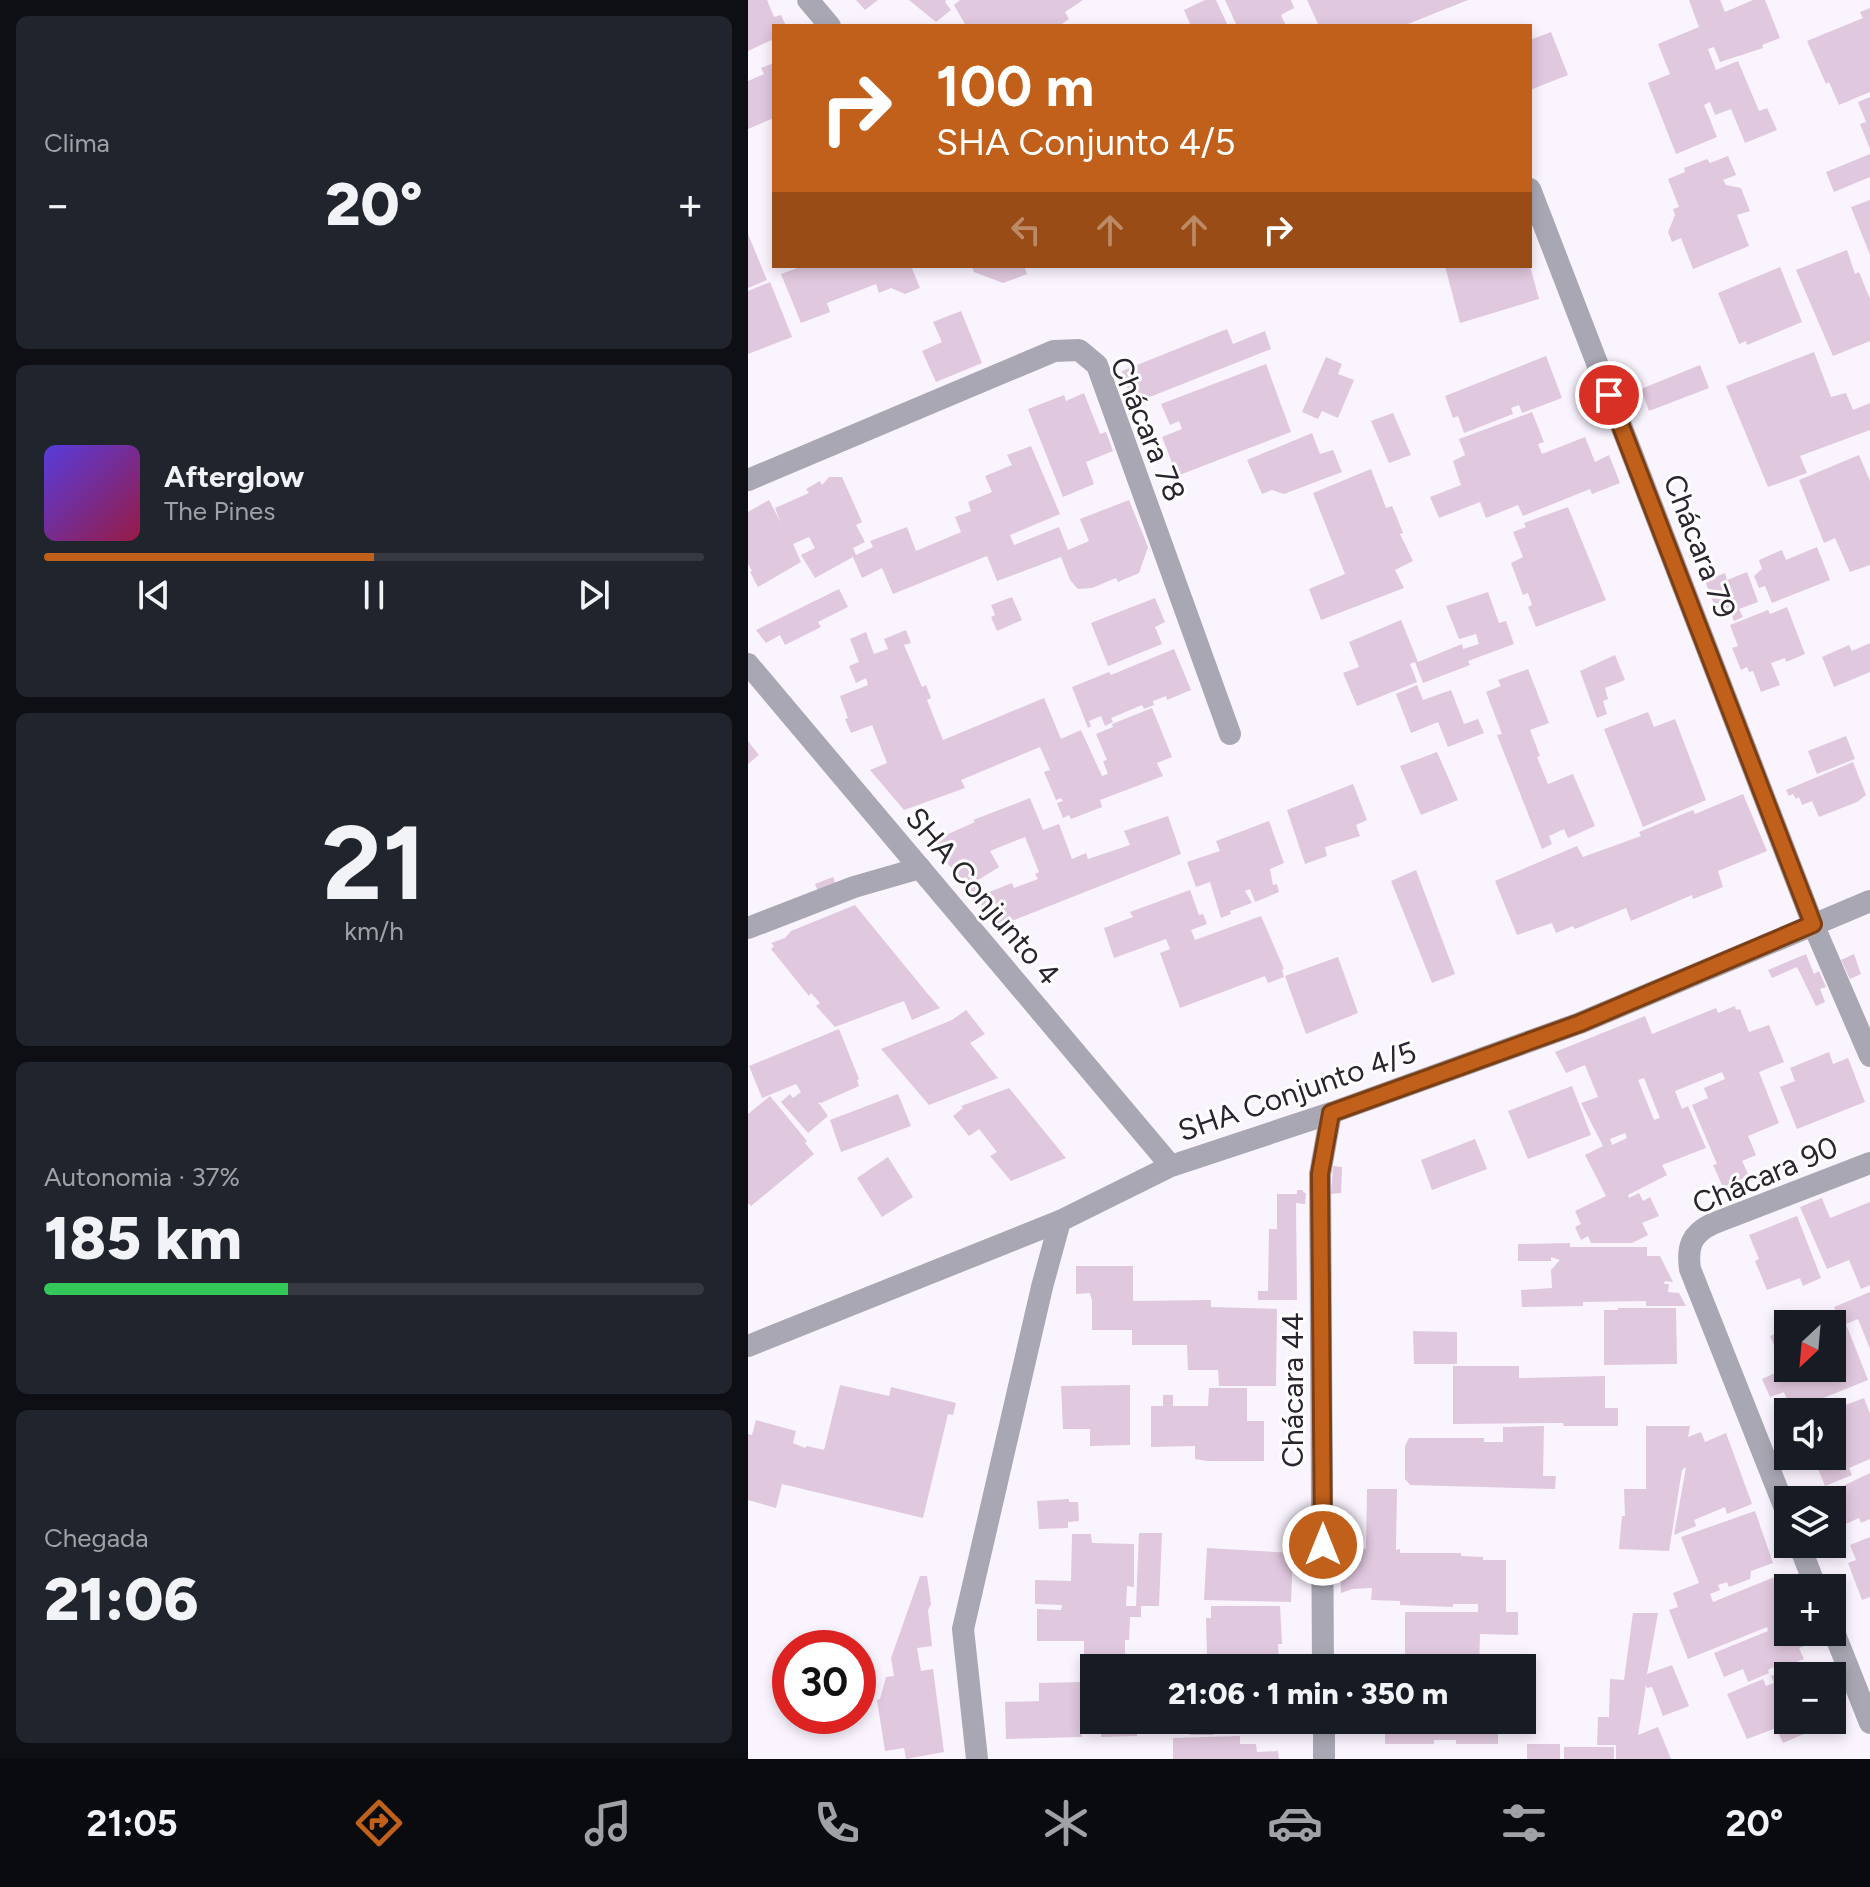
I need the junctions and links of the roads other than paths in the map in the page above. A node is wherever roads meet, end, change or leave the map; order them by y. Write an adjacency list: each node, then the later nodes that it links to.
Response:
1 (808, 0): 2 (street)
2 (828, 24)
3 (1532, 194): 9 (street, Chácara 79)
4 (748, 480): 6 (street, Chácara 78)
5 (748, 664): 7 (street, SHA Conjunto 4)
6 (1230, 734)
7 (920, 868): 10 (street); 14 (street, SHA Conjunto 4)
8 (1870, 901): 9 (street, SHA Conjunto 4/5)
9 (1813, 924): 11 (street); 12 (street, SHA Conjunto 4/5)
10 (748, 928)
11 (1870, 1056)
12 (1331, 1113): 14 (street, SHA Conjunto 4/5); 19 (street, Chácara 44)
13 (1870, 1163): 17 (street, Chácara 90)
14 (1171, 1166): 15 (street, SHA Conjunto 4/5)
15 (1060, 1221): 16 (street, SHA Conjunto 4/5); 22 (street)
16 (748, 1346)
17 (1776, 1486)
18 (1840, 1646): 20 (street)
19 (1323, 1654)
20 (1870, 1723)
21 (1324, 1734): 23 (street)
22 (977, 1759)
23 (1324, 1759)

